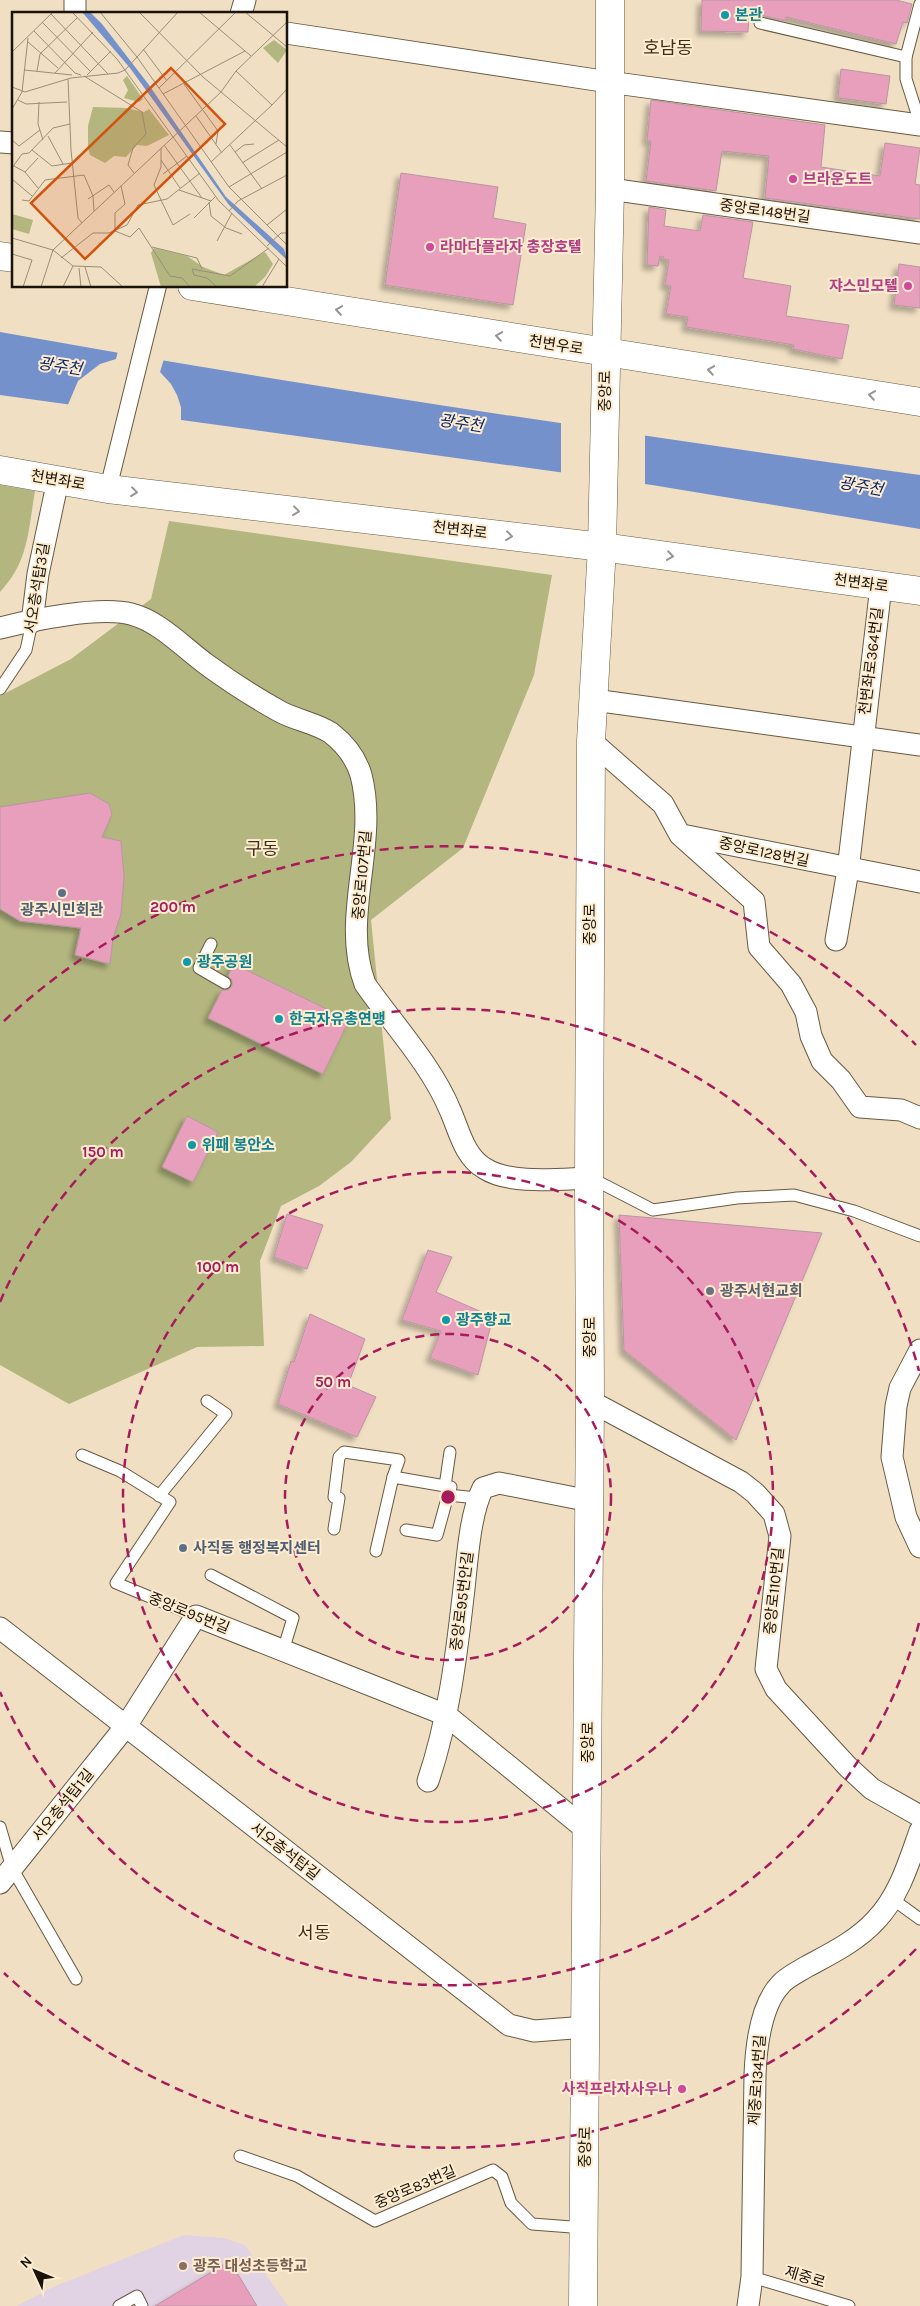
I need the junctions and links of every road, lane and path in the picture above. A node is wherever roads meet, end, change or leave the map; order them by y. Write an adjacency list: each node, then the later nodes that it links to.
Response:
1 (610, 0): 6 (main road, 중앙로)
2 (920, 4): 5 (lane)
3 (760, 23): 5 (lane)
4 (288, 33): 6 (street)
5 (906, 57): 7 (lane)
6 (609, 82): 7 (street); 8 (main road, 중앙로)
7 (920, 124)
8 (610, 189): 9 (street, 중앙로148번길); 12 (main road, 중앙로)
9 (920, 233)
10 (204, 288): 12 (main road, 천변우로, one-way to 10)
11 (156, 294): 16 (street)
12 (606, 353): 13 (main road, 천변우로, one-way to 12); 17 (main road, 중앙로)
13 (920, 402)
14 (0, 470): 15 (main road, 천변좌로)
15 (58, 480): 16 (main road, 천변좌로); 20 (street, 서오층석탑3길)
16 (108, 489): 17 (main road, 천변좌로, one-way to 17)
17 (602, 547): 18 (main road, 천변좌로, one-way to 18); 24 (main road, 중앙로)
18 (881, 586): 19 (main road, 천변좌로); 25 (street, 천변좌로364번길)
19 (920, 591)
20 (32, 622): 21 (street, 중앙로107번길); 22 (lane, 서오층석탑3길); 35 (street, 중앙로107번길)
21 (0, 628)
22 (4, 676): 23 (lane, 서오층석탑3길)
23 (0, 689)
24 (594, 700): 25 (street, 천변좌로364번길); 26 (main road, 중앙로)
25 (862, 737): 27 (street, 천변좌로364번길); 29 (street, 천변좌로364번길)
26 (592, 741): 28 (street, 중앙로128번길); 35 (main road, 중앙로)
27 (920, 745)
28 (680, 835): 29 (street, 중앙로128번길); 34 (street, 중앙로128번길)
29 (848, 870): 30 (street); 31 (street, 천변좌로364번길)
30 (920, 882)
31 (836, 940)
32 (211, 944): 33 (lane)
33 (225, 983)
34 (920, 1118)
35 (589, 1178): 36 (lane); 39 (main road, 중앙로)
36 (920, 1236)
37 (920, 1350): 49 (street)
38 (208, 1401): 45 (lane)
39 (590, 1401): 46 (main road, 중앙로); 58 (street, 중앙로110번길)
40 (450, 1452): 43 (lane)
41 (82, 1455): 45 (lane)
42 (393, 1477): 43 (lane); 47 (lane); 50 (lane)
43 (447, 1490): 44 (lane); 48 (lane)
44 (480, 1493): 46 (street); 55 (street, 중앙로95번안길)
45 (160, 1496): 52 (lane, 중앙로95번길)
46 (590, 1501): 60 (main road, 중앙로)
47 (334, 1529)
48 (406, 1530)
49 (920, 1547)
50 (376, 1551)
51 (210, 1575): 54 (lane)
52 (196, 1616): 54 (street, 중앙로95번길); 56 (street, 서오층석탑1길)
53 (0, 1628): 56 (street, 서오층석탑길)
54 (283, 1651): 55 (street, 중앙로95번길)
55 (446, 1715): 57 (street); 60 (street, 중앙로95번길)
56 (126, 1726): 62 (street, 서오층석탑1길); 66 (street, 서오층석탑길)
57 (428, 1781)
58 (920, 1816)
59 (0, 1827): 62 (lane)
60 (588, 1831): 66 (main road, 중앙로)
61 (920, 1831): 63 (street, 제중로134번길)
62 (6, 1876): 65 (lane)
63 (891, 1898): 64 (lane); 69 (street, 제중로134번길)
64 (920, 1919)
65 (76, 1979)
66 (586, 2027): 68 (main road, 중앙로)
67 (240, 2156): 68 (lane, 중앙로83번길)
68 (584, 2228): 72 (main road, 중앙로)
69 (752, 2278): 73 (street, 제중로134번길); 74 (lane, 제중로)
70 (119, 2306): 71 (lane)
71 (142, 2306)
72 (583, 2306)
73 (748, 2306)
74 (849, 2306)

